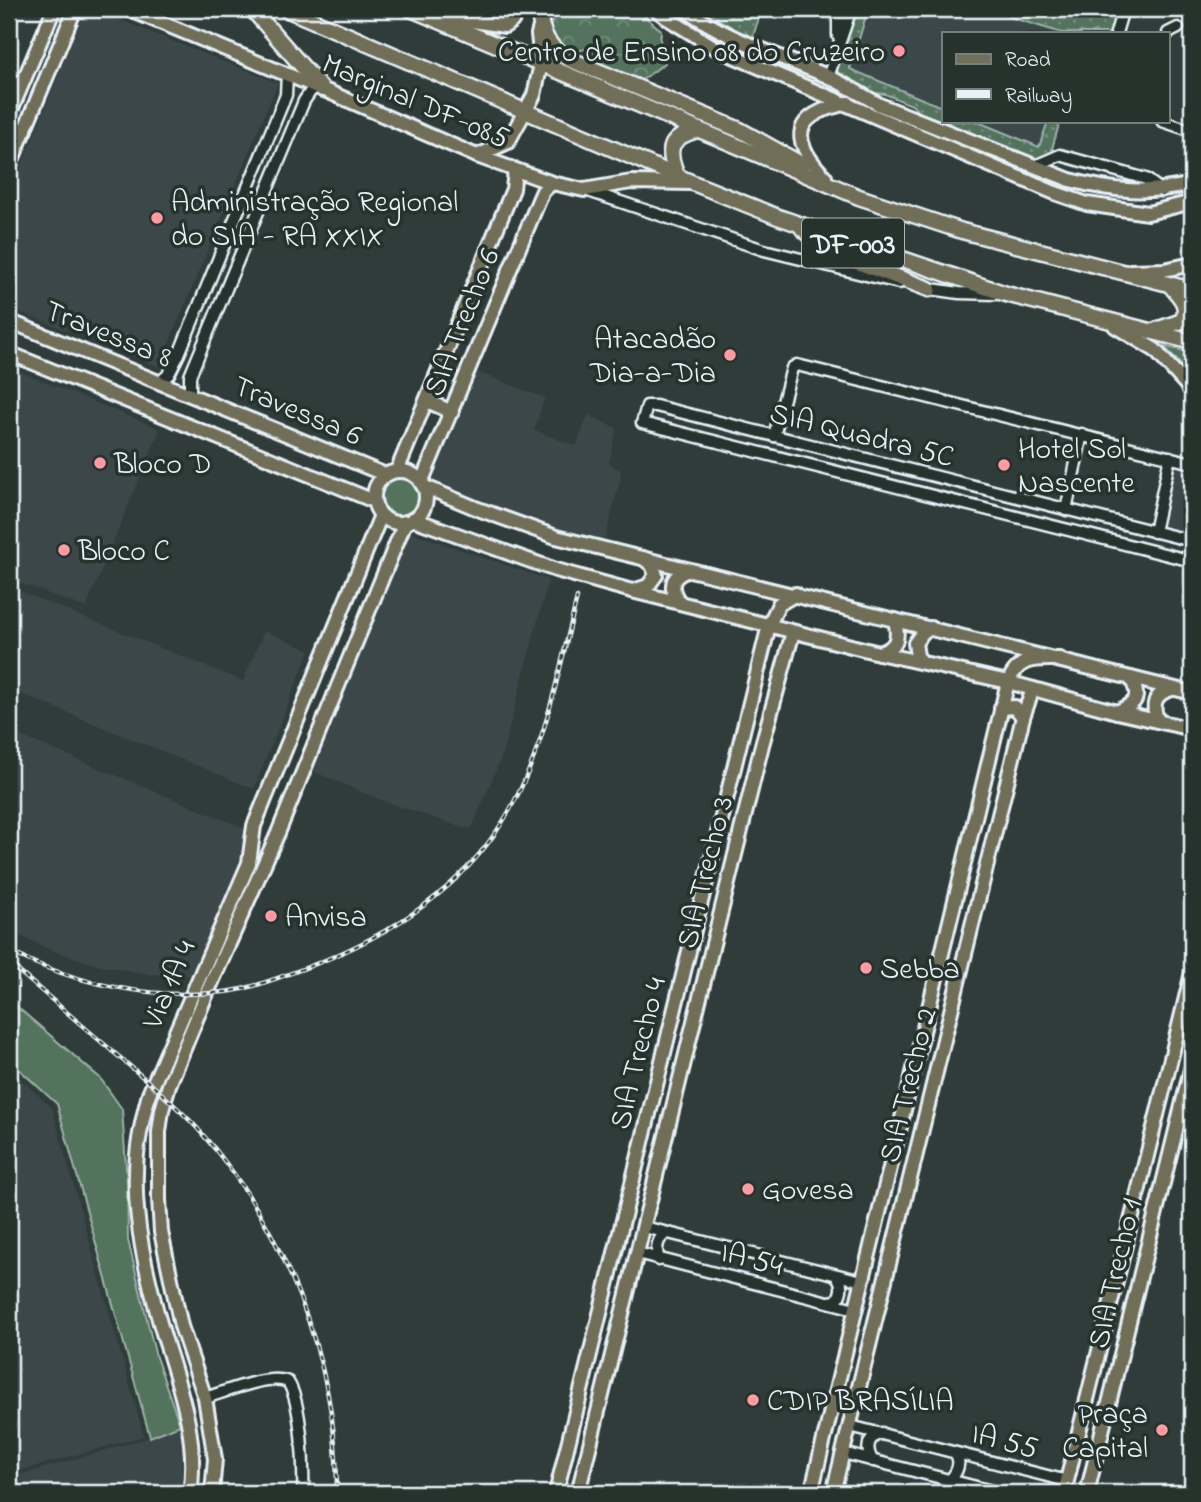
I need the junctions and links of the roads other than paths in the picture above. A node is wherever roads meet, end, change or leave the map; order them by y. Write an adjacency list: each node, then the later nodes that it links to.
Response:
1 (54, 9): 19 (main road)
2 (75, 9): 25 (main road)
3 (128, 9): 23 (main road, Marginal DF-085)
4 (252, 9): 26 (highway)
5 (286, 9): 31 (highway, DF-003)
6 (517, 9): 12 (main road)
7 (656, 9): 18 (main road)
8 (685, 9): 17 (main road)
9 (838, 9): 24 (street)
10 (851, 9): 24 (street)
11 (1124, 9): 15 (street)
12 (415, 11): 22 (highway, DF-003)
13 (542, 14): 22 (main road); 45 (highway)
14 (1178, 28): 16 (street)
15 (1116, 32)
16 (1170, 32)
17 (737, 39): 18 (main road); 20 (main road)
18 (702, 41): 21 (main road)
19 (39, 45): 25 (main road); 32 (main road)
20 (757, 49): 21 (main road); 24 (main road)
21 (746, 62): 30 (main road)
22 (541, 64): 31 (main road); 38 (highway, DF-003)
23 (287, 74): 26 (main road, Marginal DF-085); 28 (street)
24 (824, 75): 27 (main road)
25 (47, 76): 37 (main road)
26 (318, 87): 29 (street); 40 (main road, Marginal DF-085)
27 (857, 90): 30 (main road); 33 (main road)
28 (286, 95): 29 (street); 53 (street)
29 (304, 101): 54 (street)
30 (847, 103): 36 (main road); 45 (main road)
31 (526, 111): 40 (main road); 44 (highway, DF-003)
32 (9, 115)
33 (910, 115): 36 (main road); 41 (main road)
34 (1165, 122): 39 (street)
35 (9, 124): 37 (main road)
36 (900, 127): 52 (main road)
37 (24, 130): 42 (main road)
38 (697, 130): 44 (highway); 51 (highway, DF-003)
39 (1192, 131)
40 (477, 156): 43 (main road, Marginal DF-085)
41 (1035, 166): 50 (main road); 50 (street)
42 (9, 167)
43 (514, 170): 46 (main road, Marginal DF-085); 74 (main road, SIA Trecho 6)
44 (677, 175): 47 (highway, DF-003)
45 (824, 177): 51 (highway)
46 (552, 183): 49 (main road, Marginal DF-085); 75 (main road, SIA Trecho 6)
47 (693, 183): 49 (main road, Marginal DF-085); 55 (highway, DF-003)
48 (1192, 184): 50 (main road)
49 (584, 190): 61 (street)
50 (1161, 191)
51 (859, 197): 59 (highway, DF-003)
52 (1192, 202)
53 (238, 212): 54 (street); 56 (street)
54 (255, 217): 57 (street)
55 (795, 223): 61 (highway); 63 (highway, DF-003)
56 (229, 232): 57 (street); 69 (street)
57 (246, 240): 70 (street)
58 (1192, 264): 59 (main road)
59 (1118, 272): 60 (highway, DF-003)
60 (1170, 284): 62 (highway, DF-003); 66 (highway)
61 (929, 289): 63 (street)
62 (1192, 290)
63 (1006, 295): 64 (highway, DF-003)
64 (1103, 319): 66 (highway, DF-003); 72 (main road)
65 (9, 321): 71 (main road, Travessa 8)
66 (1151, 332): 67 (highway, DF-003)
67 (1192, 342)
68 (9, 353): 89 (main road)
69 (179, 354): 70 (street); 71 (street)
70 (195, 362): 73 (street)
71 (160, 382): 73 (main road, Travessa 8)
72 (1192, 391)
73 (190, 394): 84 (main road, Travessa 6)
74 (427, 401): 75 (main road); 84 (main road, SIA Trecho 6)
75 (452, 412): 86 (main road, SIA Trecho 6)
76 (735, 426): 77 (street, SIA Quadra 5C); 80 (street); 80 (street, SIA Quadra 5C)
77 (751, 430): 79 (street, SIA Quadra 5C); 81 (street)
78 (1082, 434): 79 (street, SIA Quadra 5C); 82 (street, SIA Quadra 5C); 91 (street)
79 (774, 436): 85 (street, SIA Quadra 5C)
80 (729, 446): 81 (street)
81 (745, 450): 88 (street)
82 (1170, 457): 83 (street, SIA Quadra 5C); 95 (street)
83 (1192, 463)
84 (391, 473): 86 (main road); 89 (main road)
85 (946, 480): 87 (street, SIA Quadra 5C); 88 (street)
86 (422, 484): 93 (main road); 98 (main road)
87 (966, 486): 90 (street); 91 (street, SIA Quadra 5C)
88 (943, 499): 90 (street)
89 (374, 501): 92 (main road)
90 (961, 504): 97 (street)
91 (1066, 510): 94 (street, SIA Quadra 5C)
92 (381, 515): 93 (main road); 125 (main road, Via 1A 4)
93 (409, 521): 101 (main road); 126 (main road, Via 1A 4)
94 (1128, 525): 95 (street, SIA Quadra 5C); 97 (street)
95 (1154, 532): 96 (street, SIA Quadra 5C)
96 (1192, 541)
97 (1121, 543): 99 (street)
98 (642, 557): 100 (main road); 101 (main road)
99 (1192, 561)
100 (691, 570): 102 (main road); 103 (main road)
101 (632, 591): 103 (main road)
102 (796, 594): 104 (main road); 105 (main road)
103 (680, 603): 105 (main road)
104 (895, 620): 106 (main road); 108 (main road)
105 (769, 625): 107 (main road); 109 (main road, SIA Trecho 4)
106 (931, 628): 110 (main road); 112 (main road)
107 (793, 632): 108 (main road); 111 (main road, SIA Trecho 3)
108 (878, 653): 112 (main road)
109 (762, 654): 111 (main road); 123 (main road, SIA Trecho 4)
110 (1059, 659): 113 (main road); 114 (main road)
111 (784, 660): 124 (main road, SIA Trecho 3)
112 (922, 662): 114 (main road)
113 (1131, 678): 115 (main road); 119 (main road)
114 (1009, 682): 116 (main road); 118 (main road)
115 (1173, 688): 117 (main road); 121 (main road)
116 (1033, 689): 119 (main road); 120 (main road, SIA Trecho 2)
117 (1192, 692)
118 (1001, 708): 120 (main road); 127 (main road)
119 (1117, 712): 121 (main road)
120 (1023, 717): 128 (main road, SIA Trecho 2)
121 (1158, 721): 122 (main road)
122 (1192, 729)
123 (741, 737): 124 (main road); 130 (main road, SIA Trecho 4)
124 (762, 745): 131 (main road, SIA Trecho 3)
125 (285, 750): 126 (main road); 156 (main road, Via 1A 4)
126 (308, 760): 154 (main road, Via 1A 4)
127 (979, 799): 128 (main road); 135 (main road)
128 (1002, 805): 136 (main road, SIA Trecho 2)
129 (1192, 973): 140 (main road)
130 (669, 1037): 131 (main road); 132 (main road, SIA Trecho 4)
131 (689, 1042): 133 (main road, SIA Trecho 3)
132 (664, 1056): 133 (main road); 139 (main road, SIA Trecho 4)
133 (684, 1062): 141 (main road, SIA Trecho 3)
134 (1192, 1065): 142 (main road, SIA Trecho 1)
135 (907, 1096): 136 (main road); 137 (main road)
136 (929, 1103): 138 (main road, SIA Trecho 2)
137 (902, 1117): 138 (main road); 150 (main road)
138 (923, 1125): 161 (main road, SIA Trecho 2)
139 (635, 1170): 141 (main road); 151 (main road, SIA Trecho 4)
140 (1143, 1174): 142 (main road); 143 (main road)
141 (656, 1180): 145 (main road, SIA Trecho 3)
142 (1163, 1180): 144 (main road, SIA Trecho 1)
143 (1136, 1200): 144 (main road); 177 (main road)
144 (1157, 1204): 185 (main road, SIA Trecho 1)
145 (644, 1227): 146 (street, IA 54); 147 (main road, SIA Trecho 3)
146 (668, 1233): 148 (street); 149 (street, IA 54)
147 (638, 1254): 148 (street, IA 54); 152 (main road, SIA Trecho 3)
148 (659, 1260): 153 (street, IA 54)
149 (836, 1275): 150 (street, IA 54); 153 (street)
150 (862, 1281): 155 (main road)
151 (607, 1286): 152 (main road); 162 (main road, SIA Trecho 4)
152 (628, 1290): 163 (main road, SIA Trecho 3)
153 (830, 1302): 155 (street, IA 54)
154 (177, 1308): 156 (main road); 157 (main road, Via 1A 4)
155 (855, 1309): 159 (main road)
156 (158, 1313): 158 (main road, Via 1A 4)
157 (181, 1326): 158 (main road); 160 (main road, Via 1A 4)
158 (163, 1331): 170 (main road, Via 1A 4)
159 (834, 1396): 161 (main road); 173 (main road)
160 (205, 1398): 171 (main road, Via 1A 4); 181 (street)
161 (855, 1403): 164 (main road, SIA Trecho 2)
162 (574, 1419): 163 (main road); 166 (main road, SIA Trecho 4)
163 (595, 1423): 167 (main road, SIA Trecho 3)
164 (850, 1426): 165 (street, IA 55); 168 (main road, SIA Trecho 2)
165 (882, 1433): 169 (street, IA 55); 172 (street)
166 (569, 1438): 167 (main road); 176 (main road, SIA Trecho 4)
167 (590, 1445): 180 (main road, SIA Trecho 3)
168 (842, 1453): 172 (street, IA 55); 174 (main road, SIA Trecho 2)
169 (955, 1453): 175 (street); 177 (street, IA 55)
170 (193, 1458): 171 (main road); 178 (main road, Via 1A 4)
171 (215, 1460): 179 (main road, Via 1A 4)
172 (873, 1461): 175 (street, IA 55)
173 (818, 1464): 174 (main road); 182 (main road)
174 (836, 1478): 183 (main road, SIA Trecho 2)
175 (949, 1481): 184 (street, IA 55)
176 (558, 1487): 180 (main road)
177 (1066, 1487)
178 (191, 1488): 179 (main road)
179 (213, 1490)
180 (578, 1492)
181 (303, 1493)
182 (811, 1493)
183 (833, 1493)
184 (1000, 1493)
185 (1087, 1493)

